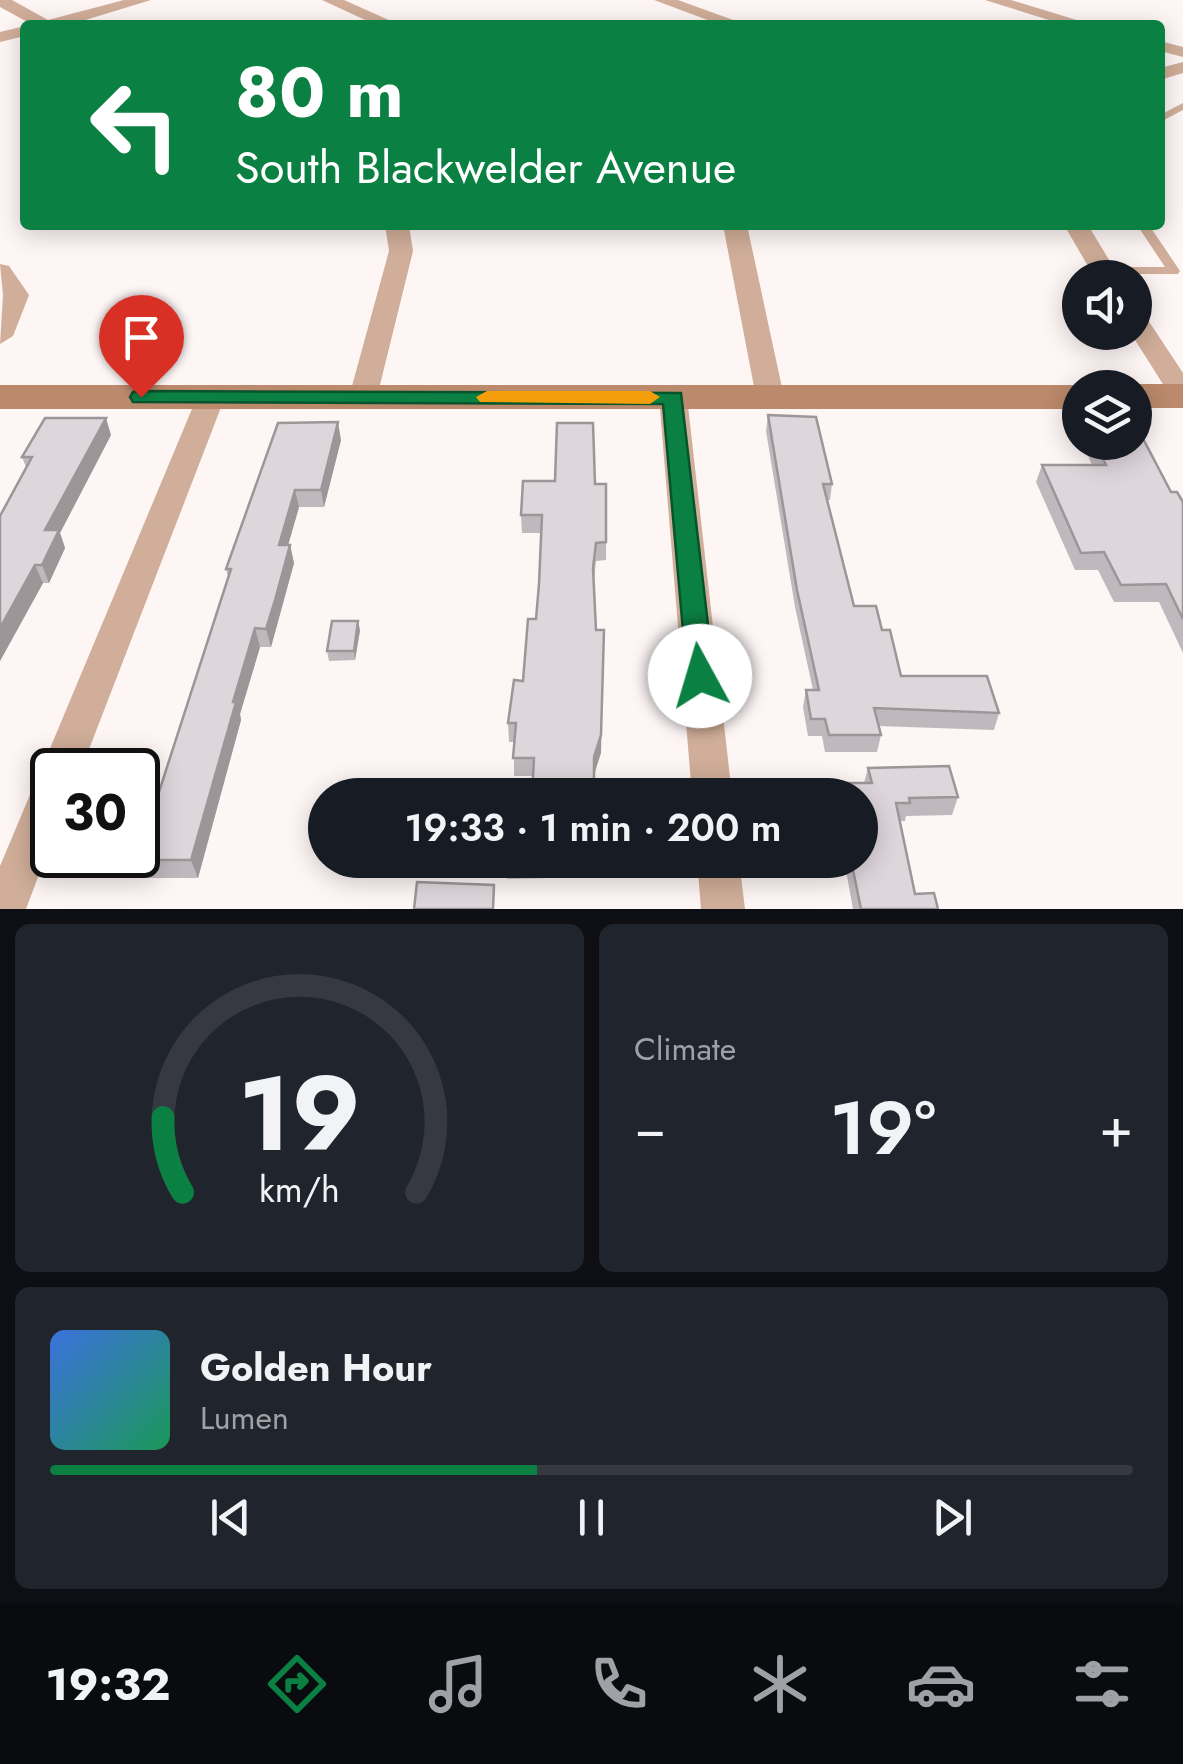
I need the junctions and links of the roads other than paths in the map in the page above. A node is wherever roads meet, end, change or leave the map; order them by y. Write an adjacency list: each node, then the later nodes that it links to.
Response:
1 (0, 0): 7 (street)
2 (142, 0): 8 (street)
3 (330, 0): 9 (street)
4 (662, 0): 10 (street)
5 (993, 0): 6 (street)
6 (1029, 4): 11 (street)
7 (38, 20)
8 (66, 20)
9 (379, 20)
10 (723, 20)
11 (1071, 20)
12 (398, 230): 26 (street)
13 (736, 230): 28 (street)
14 (1079, 230): 16 (street)
15 (1146, 230): 18 (lane)
16 (1097, 260)
17 (0, 271): 19 (street)
18 (1152, 271)
19 (0, 336)
20 (1152, 347): 21 (street)
21 (1183, 395): 23 (street)
22 (1062, 396): 28 (street)
23 (1152, 396)
24 (0, 397): 25 (street)
25 (211, 397): 26 (street); 29 (street)
26 (363, 397): 27 (street)
27 (674, 397): 28 (street); 30 (street)
28 (770, 397)
29 (69, 748)
30 (710, 778)
31 (30, 845): 33 (street)
32 (720, 878): 34 (street)
33 (4, 909)
34 (723, 909)

